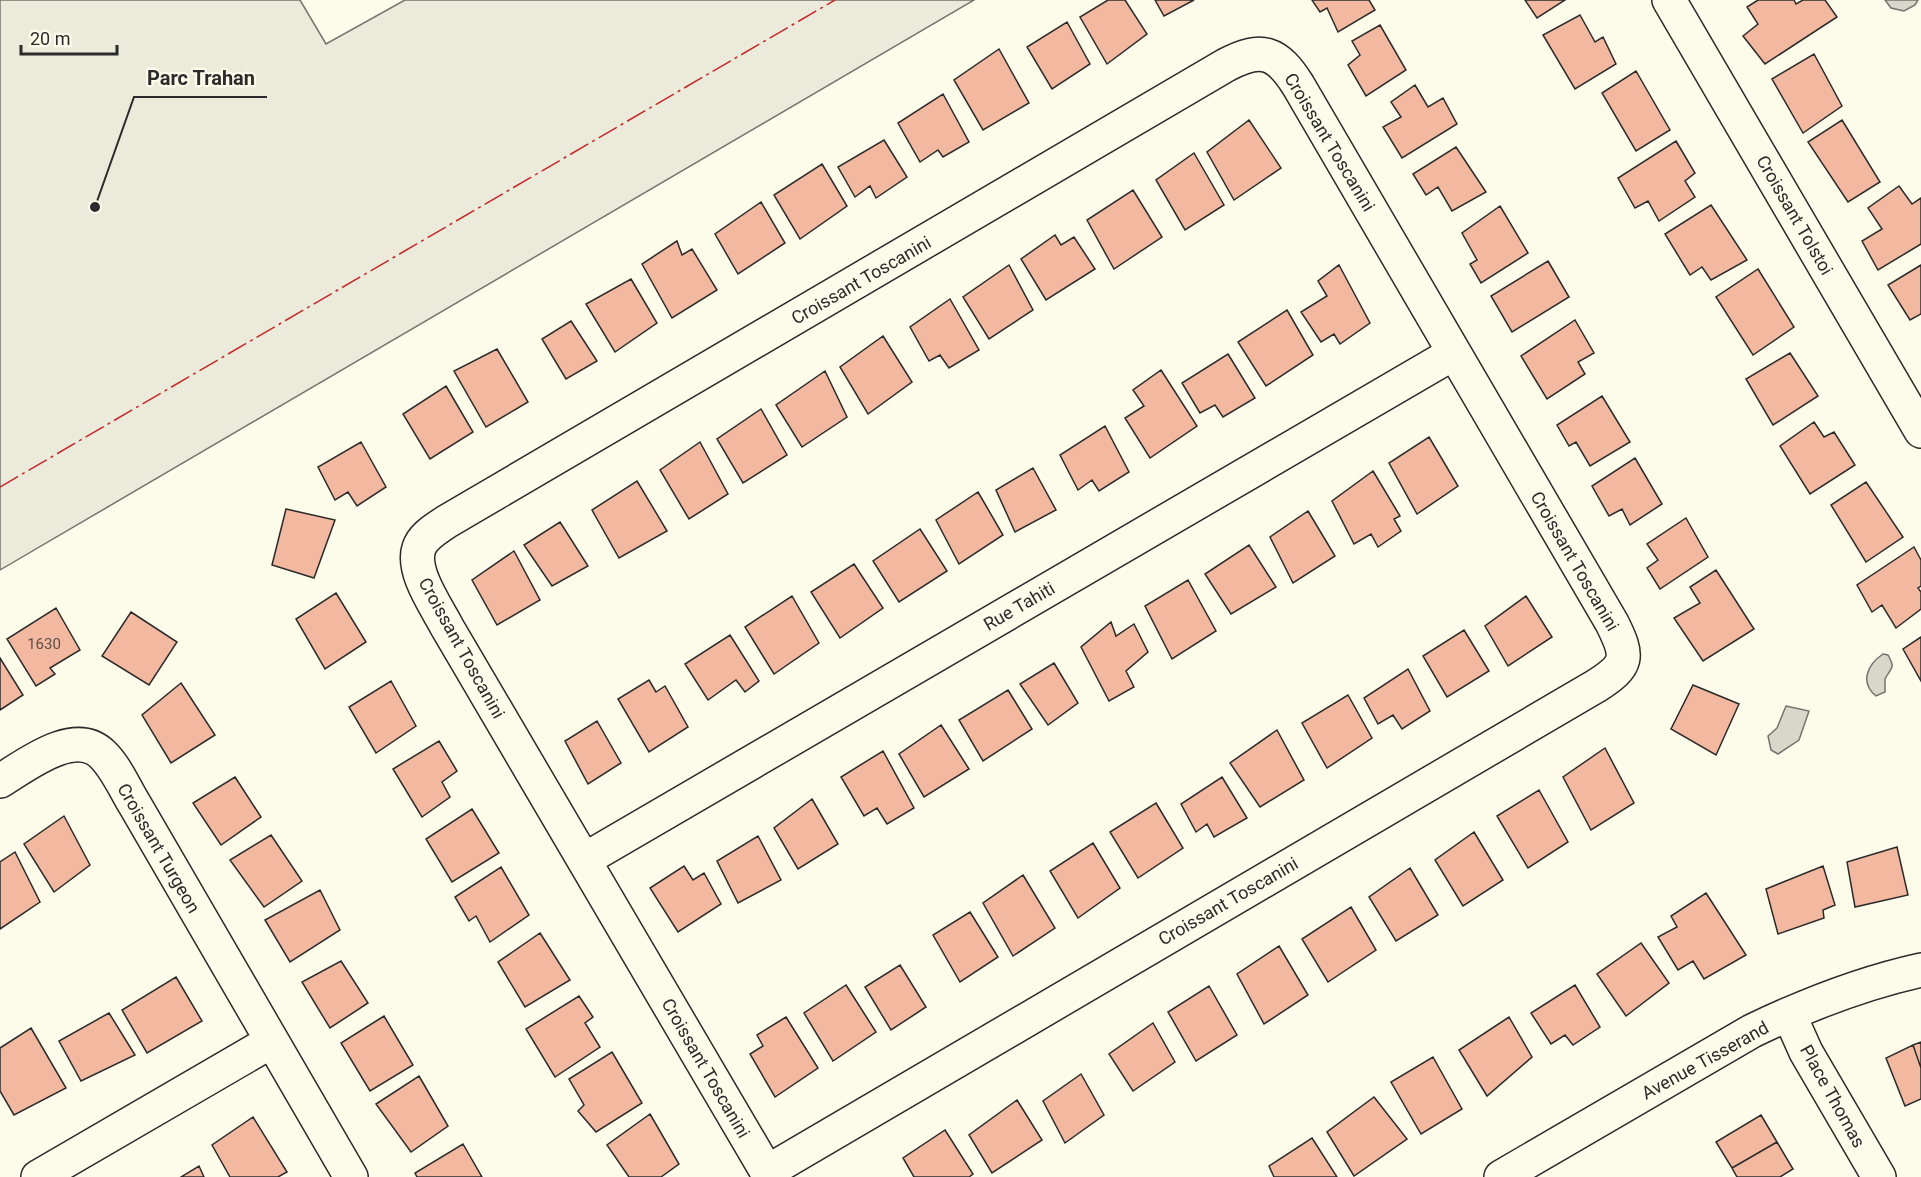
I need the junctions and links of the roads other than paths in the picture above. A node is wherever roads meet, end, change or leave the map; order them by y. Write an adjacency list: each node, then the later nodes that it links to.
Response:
1 (1669, 0): 3 (street, Croissant Tolstoi)
2 (1454, 352): 5 (street, Rue Tahiti); 5 (street, Croissant Toscanini); 9 (street, Croissant Toscanini)
3 (1921, 431)
4 (0, 782): 8 (street, Croissant Turgeon)
5 (584, 860): 9 (street, Croissant Toscanini)
6 (1921, 970): 7 (street, Avenue Tisserand)
7 (1790, 1014): 12 (street, Avenue Tisserand); 13 (street, Place Thomas)
8 (272, 1041): 10 (street); 11 (street, Croissant Turgeon)
9 (769, 1174)
10 (38, 1177)
11 (351, 1177)
12 (1501, 1177)
13 (1879, 1177)

